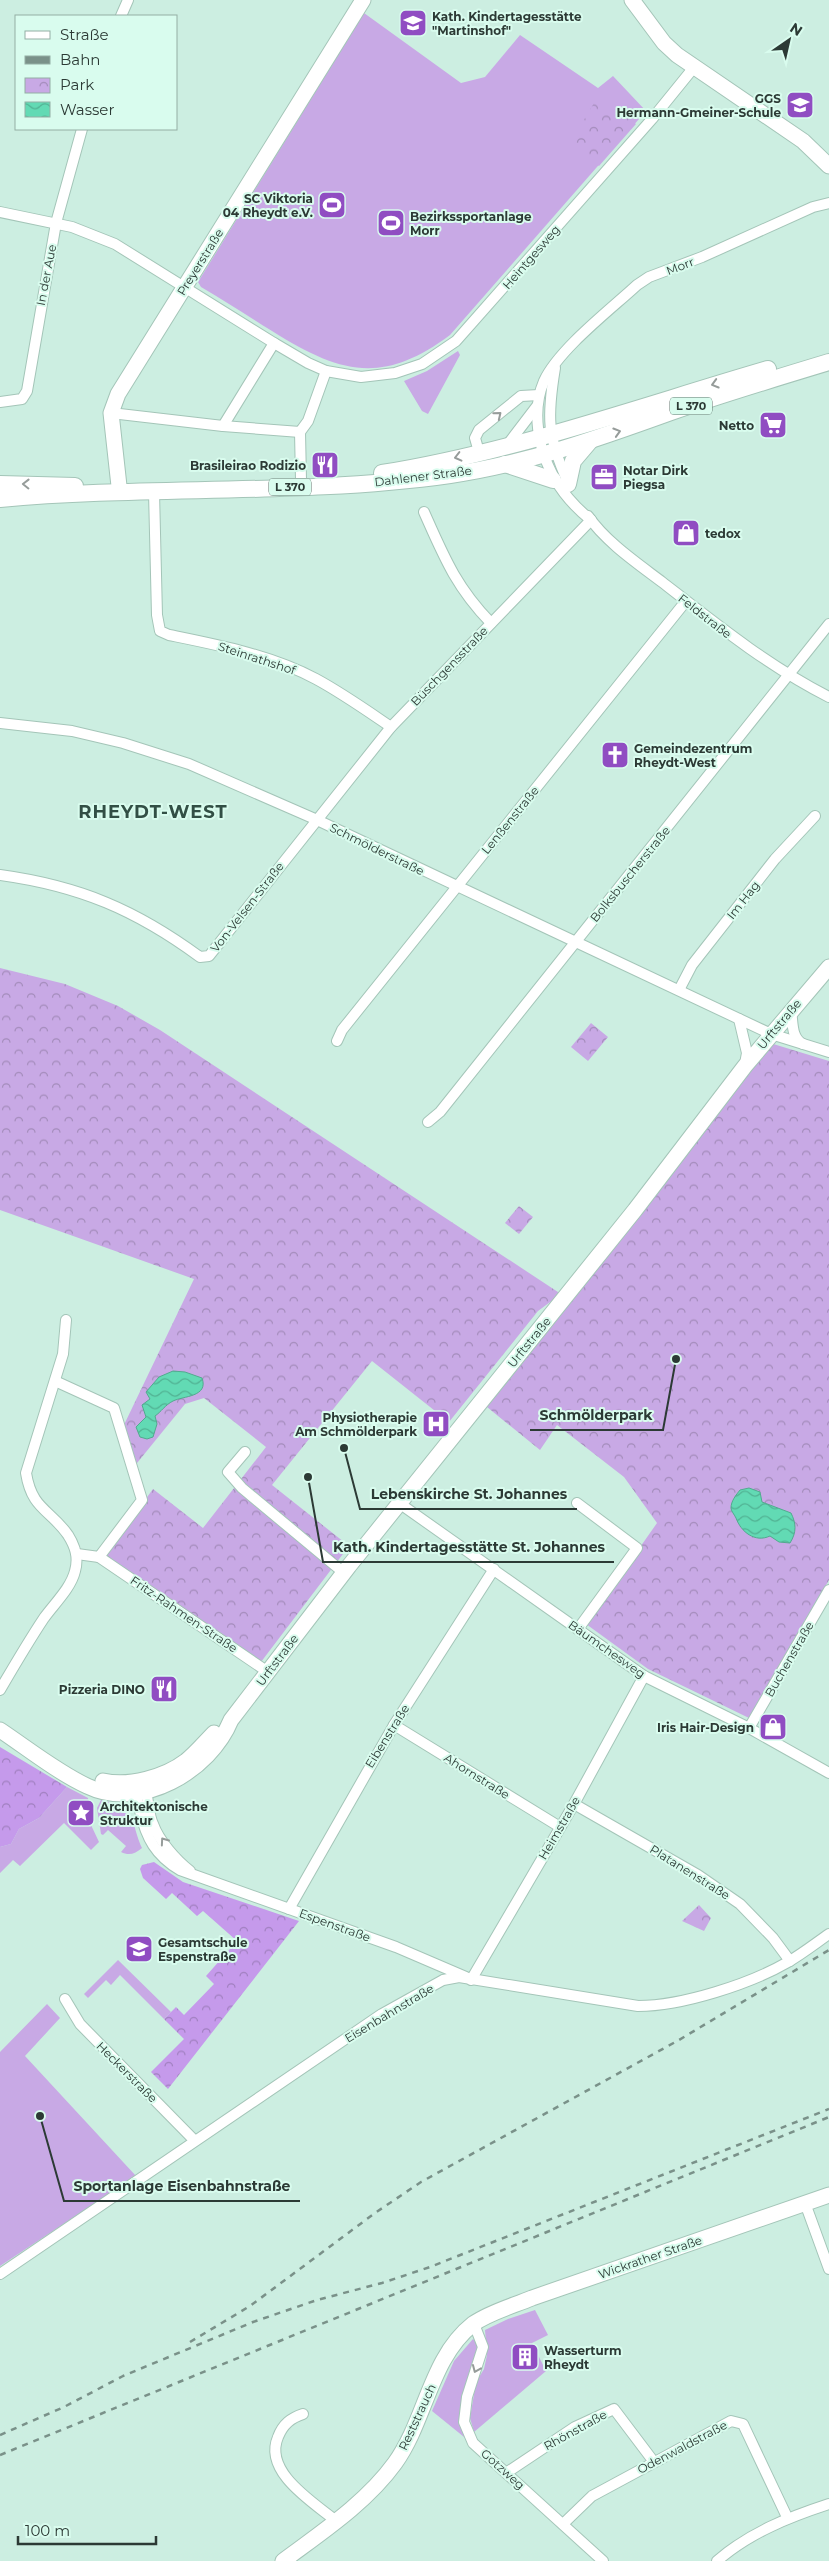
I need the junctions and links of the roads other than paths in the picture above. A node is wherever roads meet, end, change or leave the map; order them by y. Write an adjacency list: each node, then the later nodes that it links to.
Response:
1 (128, 0): 4 (street)
2 (363, 0): 11 (street, Preyerstraße)
3 (632, 0): 5 (street)
4 (121, 15)
5 (695, 66): 7 (street); 16 (street, Heintgesweg)
6 (82, 130): 10 (street, In der Aue)
7 (829, 166)
8 (829, 203): 15 (street, Morr)
9 (0, 212): 10 (street, Heintgesweg)
10 (56, 223): 11 (street, Heintgesweg); 18 (street, In der Aue)
11 (185, 287): 12 (street, Heintgesweg); 19 (street, Preyerstraße)
12 (274, 343): 16 (street, Heintgesweg); 20 (street)
13 (829, 351): 22 (main road, Dahlener Straße / L 370, one-way to 22)
14 (829, 362): 23 (main road, Dahlener Straße / L 370, one-way to 14)
15 (555, 364): 17 (street, Morr); 22 (street, Morr)
16 (326, 371): 21 (street)
17 (538, 400): 22 (street, Morr); 24 (street); 25 (street, Dahlener Straße, one-way to 17)
18 (0, 402)
19 (111, 413): 20 (street); 31 (street, Preyerstraße)
20 (223, 426): 21 (street)
21 (300, 432): 28 (street)
22 (545, 435): 24 (main road, Dahlener Straße / L 370); 26 (street, Morr)
23 (590, 440): 26 (main road, Dahlener Straße / L 370); 29 (main road)
24 (508, 444): 25 (main road, Dahlener Straße / L 370)
25 (478, 452): 28 (main road, Dahlener Straße / L 370, one-way to 28)
26 (549, 452): 27 (main road, Dahlener Straße / L 370); 29 (street, Feldstraße); 29 (street, Feldstraße)
27 (505, 464): 29 (main road); 32 (main road, Dahlener Straße / L 370)
28 (301, 480): 31 (main road, Dahlener Straße / L 370)
29 (561, 482): 35 (street, Feldstraße); 35 (street, Feldstraße)
30 (0, 484): 31 (main road, Dahlener Straße / L 370, one-way to 30)
31 (119, 486)
32 (154, 492): 33 (main road, Dahlener Straße / L 370); 42 (street, Steinrathshof)
33 (0, 499)
34 (424, 512): 37 (street)
35 (591, 520): 36 (street, Feldstraße); 37 (street, Büschgensstraße)
36 (686, 601): 39 (street, Feldstraße); 46 (street, Lenßenstraße)
37 (491, 623): 42 (street, Büschgensstraße)
38 (829, 624): 39 (street, Bolksbuscherstraße)
39 (788, 676): 40 (street, Feldstraße); 47 (street, Bolksbuscherstraße)
40 (829, 697)
41 (0, 723): 44 (street, Schmölderstraße)
42 (391, 727): 44 (street, Büschgensstraße)
43 (816, 816): 49 (street, Im Hag)
44 (315, 819): 45 (street, Von-Velsen-Straße); 46 (street, Schmölderstraße)
45 (0, 875)
46 (457, 887): 47 (street, Schmölderstraße); 53 (street, Lenßenstraße)
47 (575, 942): 49 (street, Schmölderstraße); 57 (street, Bolksbuscherstraße)
48 (829, 967): 50 (street, Urftstraße)
49 (679, 990): 51 (street, Schmölderstraße)
50 (791, 1009): 52 (street, Urftstraße); 54 (street)
51 (739, 1019): 52 (street, Schmölderstraße); 56 (street)
52 (771, 1034): 54 (street, Schmölderstraße); 56 (street, Urftstraße)
53 (337, 1041)
54 (806, 1045): 55 (street, Schmölderstraße)
55 (829, 1052)
56 (745, 1066): 61 (street, Urftstraße)
57 (428, 1122)
58 (66, 1320): 59 (street)
59 (55, 1381): 63 (street); 64 (street)
60 (244, 1452): 66 (street)
61 (399, 1503): 65 (street, Bäumchesweg); 66 (street, Urftstraße)
62 (577, 1503): 68 (street)
63 (76, 1554): 64 (street, Fritz-Rahmen-Straße); 71 (street)
64 (99, 1557): 69 (street, Fritz-Rahmen-Straße)
65 (494, 1569): 68 (street, Bäumchesweg); 72 (street, Eibenstraße)
66 (344, 1573): 69 (street, Urftstraße)
67 (829, 1590): 73 (street, Buchenstraße)
68 (578, 1629): 70 (street, Bäumchesweg)
69 (268, 1672): 76 (street, Urftstraße)
70 (644, 1676): 73 (street, Bäumchesweg); 77 (street, Heimstraße)
71 (0, 1690)
72 (394, 1725): 78 (street, Ahornstraße); 79 (street, Eibenstraße)
73 (749, 1728): 75 (street, Bäumchesweg)
74 (0, 1730): 76 (street, Urftstraße)
75 (829, 1773)
76 (141, 1788): 79 (street, Espenstraße)
77 (574, 1804): 78 (street, Heimstraße); 81 (street, Platanenstraße)
78 (560, 1827): 82 (street, Heimstraße)
79 (289, 1909): 82 (street, Espenstraße)
80 (829, 1934): 81 (street, Eisenbahnstraße)
81 (790, 1961): 82 (street, Eisenbahnstraße)
82 (471, 1980): 84 (street, Eisenbahnstraße)
83 (65, 1999): 84 (street, Heckerstraße)
84 (194, 2140): 88 (street, Eisenbahnstraße)
85 (829, 2195): 86 (street, Wickrather Straße)
86 (805, 2203): 87 (street); 89 (street, Wickrather Straße)
87 (829, 2269)
88 (0, 2274)
89 (474, 2324): 92 (street, Gotzweg, one-way to 92); 95 (street, Reststrauch)
90 (303, 2414): 95 (street)
91 (654, 2462): 92 (street, Rhönstraße); 94 (street, Odenwaldstraße); 96 (street, Odenwaldstraße)
92 (506, 2473): 96 (street, Gotzweg)
93 (829, 2504): 94 (street)
94 (787, 2518): 99 (street)
95 (336, 2522): 97 (street, Reststrauch)
96 (563, 2524): 98 (street, Gotzweg)
97 (283, 2561)
98 (603, 2561)
99 (717, 2561)

